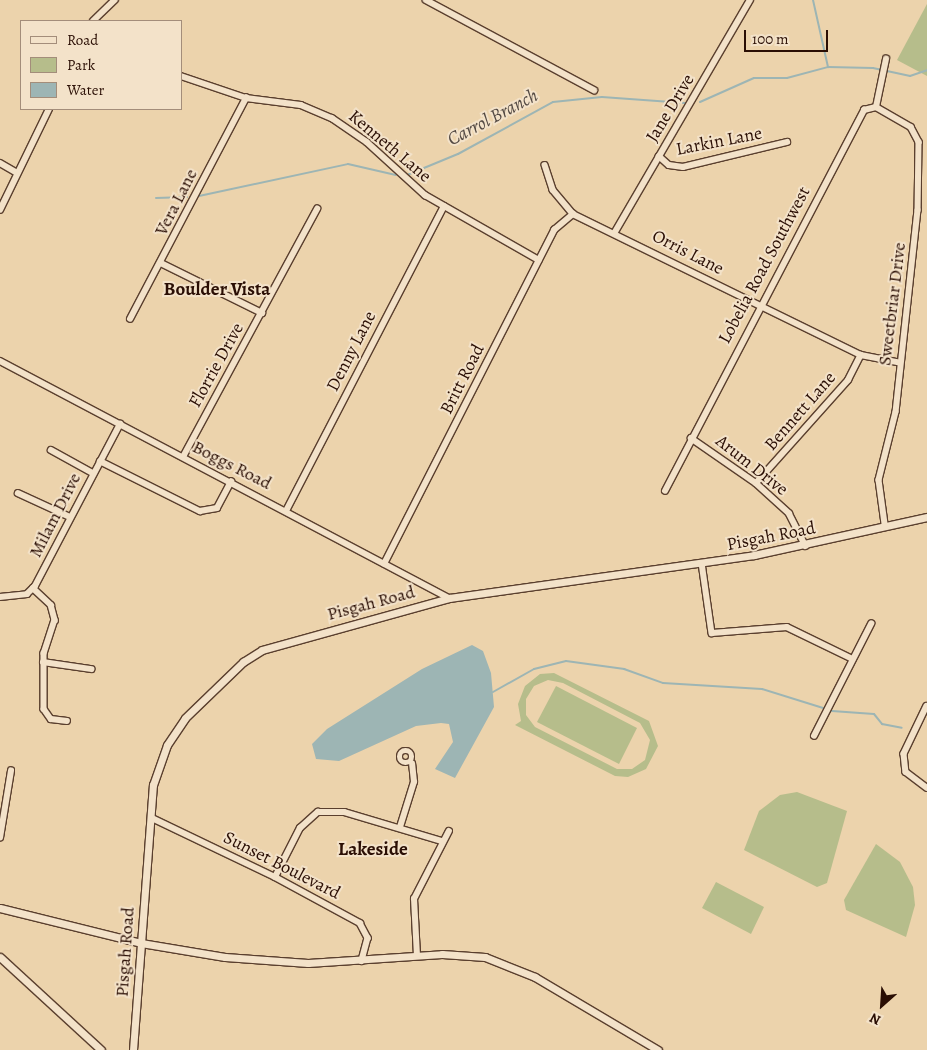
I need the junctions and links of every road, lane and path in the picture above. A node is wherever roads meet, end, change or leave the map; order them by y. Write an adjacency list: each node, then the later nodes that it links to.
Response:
1 (116, 0): 4 (street)
2 (426, 0): 7 (street)
3 (750, 0): 12 (street, Jane Drive)
4 (94, 20)
5 (886, 59): 9 (street)
6 (182, 76): 8 (street, Kenneth Lane)
7 (594, 90)
8 (246, 98): 16 (street, Kenneth Lane); 22 (street, Vera Lane)
9 (876, 107): 23 (street, Lobelia Road Southwest); 28 (street, Sweetbriar Drive)
10 (49, 110): 15 (street)
11 (787, 142): 12 (street, Larkin Lane)
12 (659, 156): 20 (street, Jane Drive)
13 (0, 163): 15 (street)
14 (545, 165): 19 (street, Orris Lane)
15 (18, 173): 18 (street)
16 (444, 206): 21 (street, Kenneth Lane); 39 (street, Denny Lane)
17 (317, 208): 24 (street, Florrie Drive)
18 (0, 210)
19 (573, 214): 20 (street, Orris Lane); 21 (street, Britt Road)
20 (615, 232): 23 (street, Orris Lane)
21 (539, 260): 45 (street, Britt Road)
22 (161, 264): 24 (street); 25 (street, Vera Lane)
23 (758, 305): 26 (street, Orris Lane); 30 (street, Lobelia Road Southwest)
24 (262, 313): 32 (street, Florrie Drive)
25 (130, 319)
26 (861, 355): 28 (street, Orris Lane); 36 (street, Bennett Lane)
27 (0, 361): 29 (street, Boggs Road)
28 (898, 362): 42 (street, Sweetbriar Drive)
29 (120, 424): 32 (street, Boggs Road); 33 (street, Milam Drive)
30 (691, 438): 36 (street, Arum Drive); 37 (street, Lobelia Road Southwest)
31 (51, 450): 34 (street)
32 (183, 457): 35 (street, Boggs Road)
33 (100, 461): 34 (street, Milam Drive); 35 (street)
34 (93, 474): 40 (street, Milam Drive)
35 (231, 482): 39 (street, Boggs Road)
36 (756, 483): 43 (street, Arum Drive)
37 (665, 491)
38 (18, 493): 40 (street)
39 (286, 511): 45 (street, Boggs Road)
40 (70, 517): 46 (street, Milam Drive)
41 (927, 517): 42 (street, Pisgah Road)
42 (885, 524): 43 (street, Pisgah Road)
43 (806, 546): 44 (street, Pisgah Road)
44 (702, 563): 48 (street, Pisgah Road); 50 (street)
45 (384, 564): 48 (street, Boggs Road)
46 (33, 588): 47 (street); 51 (street)
47 (0, 597)
48 (448, 598): 59 (street, Pisgah Road)
49 (872, 624): 50 (street)
50 (853, 659): 55 (street)
51 (43, 662): 52 (street); 54 (street)
52 (91, 669)
53 (927, 706): 58 (street)
54 (67, 721)
55 (814, 736)
56 (412, 764): 60 (street)
57 (11, 771): 62 (street)
58 (927, 788)
59 (152, 818): 64 (street, Sunset Boulevard); 66 (street, Pisgah Road)
60 (400, 827): 63 (street); 64 (street)
61 (449, 831): 63 (street)
62 (0, 838)
63 (442, 841): 67 (street)
64 (275, 877): 69 (street, Sunset Boulevard)
65 (0, 908): 66 (street)
66 (141, 943): 69 (street); 71 (street, Pisgah Road)
67 (417, 956): 69 (street); 72 (street)
68 (0, 957): 70 (street)
69 (362, 961)
70 (100, 1050)
71 (133, 1050)
72 (658, 1050)

